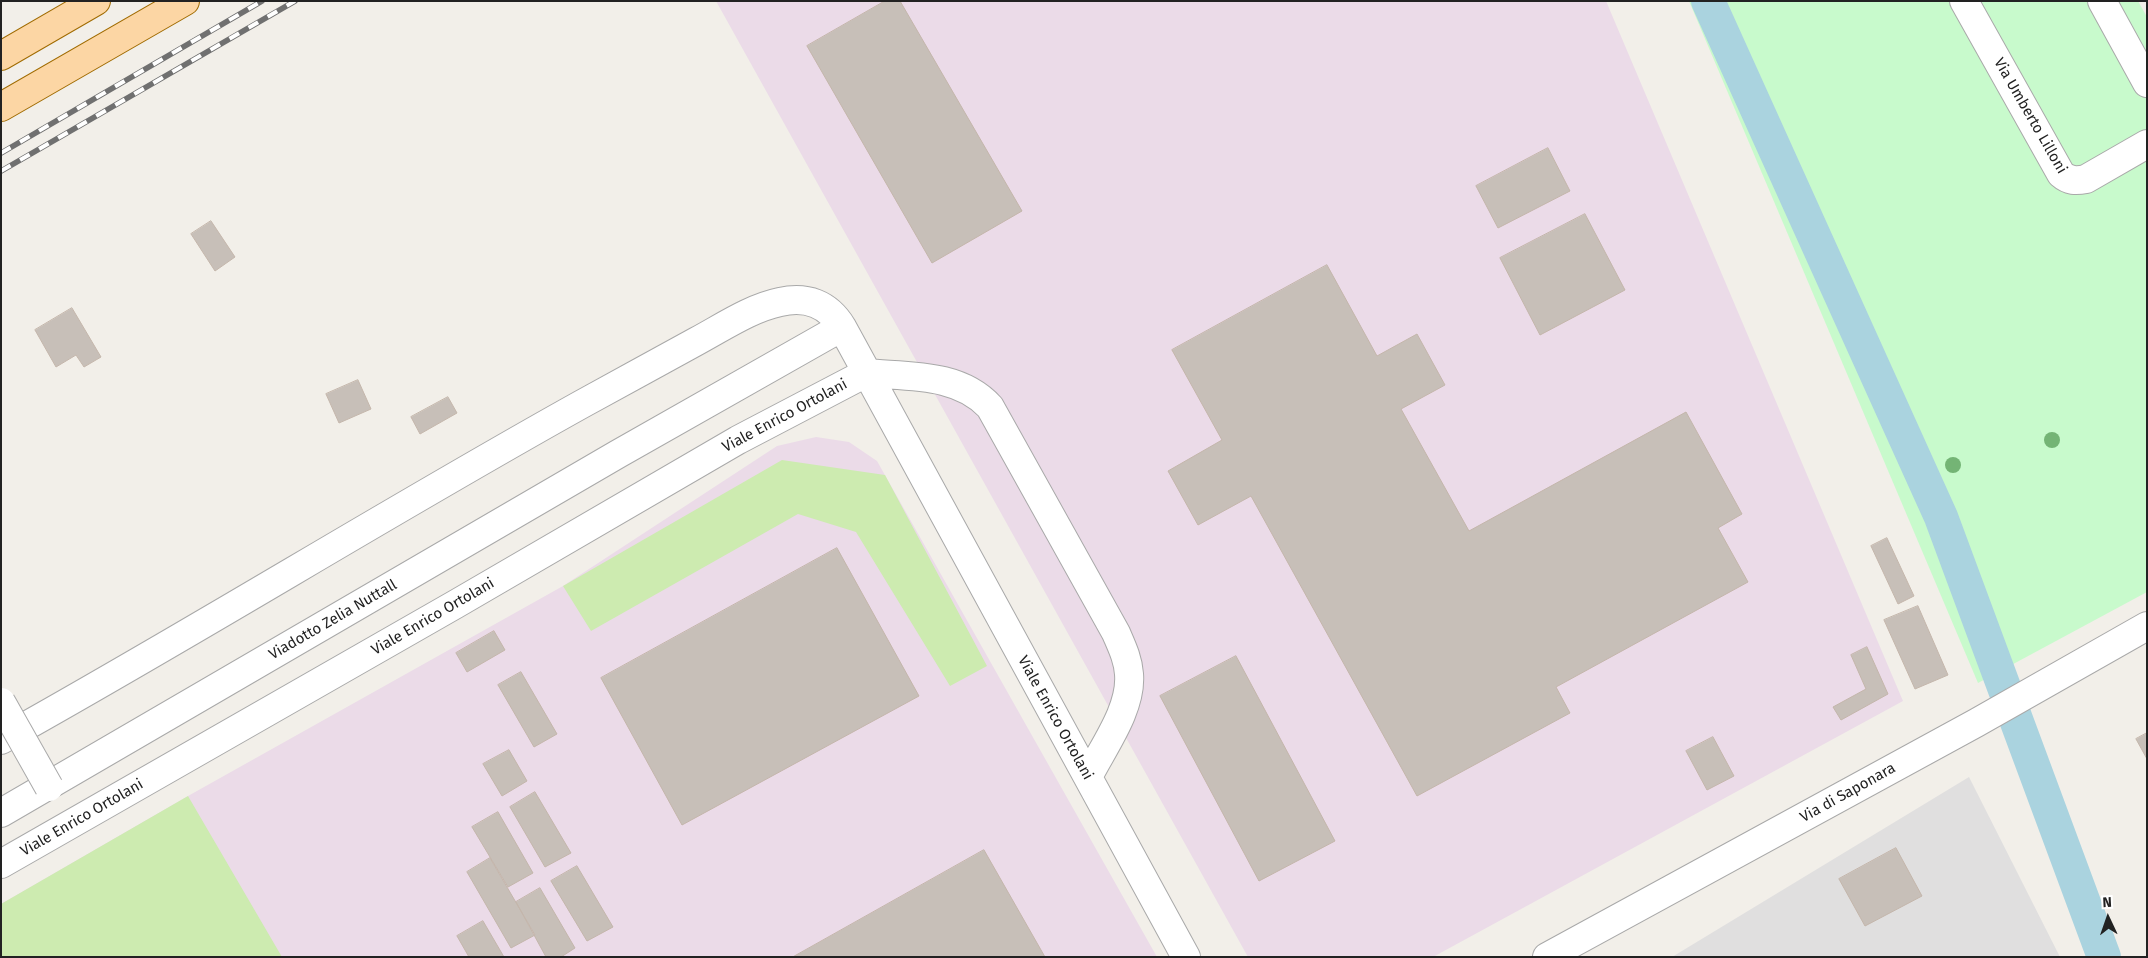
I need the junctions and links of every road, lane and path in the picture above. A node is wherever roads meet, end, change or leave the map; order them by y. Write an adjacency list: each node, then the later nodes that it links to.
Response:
1 (96, 1): 5 (main road)
2 (185, 1): 7 (main road)
3 (1964, 1): 8 (street, Via Umberto Lilloni)
4 (2102, 1): 6 (street)
5 (1, 56)
6 (2147, 83)
7 (1, 107)
8 (2147, 144)
9 (842, 328): 10 (street, Viale Enrico Ortolani); 13 (street, Viale Enrico Ortolani); 15 (street, Viadotto Zelia Nuttall)
10 (866, 373): 14 (street, Viale Enrico Ortolani); 14 (street); 17 (street, Viale Enrico Ortolani)
11 (2147, 626): 19 (street, Via di Saponara)
12 (1, 702): 15 (street, bridge)
13 (1, 740)
14 (1088, 778): 18 (street, Viale Enrico Ortolani)
15 (48, 786): 16 (street, Viadotto Zelia Nuttall)
16 (1, 813)
17 (1, 864)
18 (1186, 957)
19 (1547, 957)

